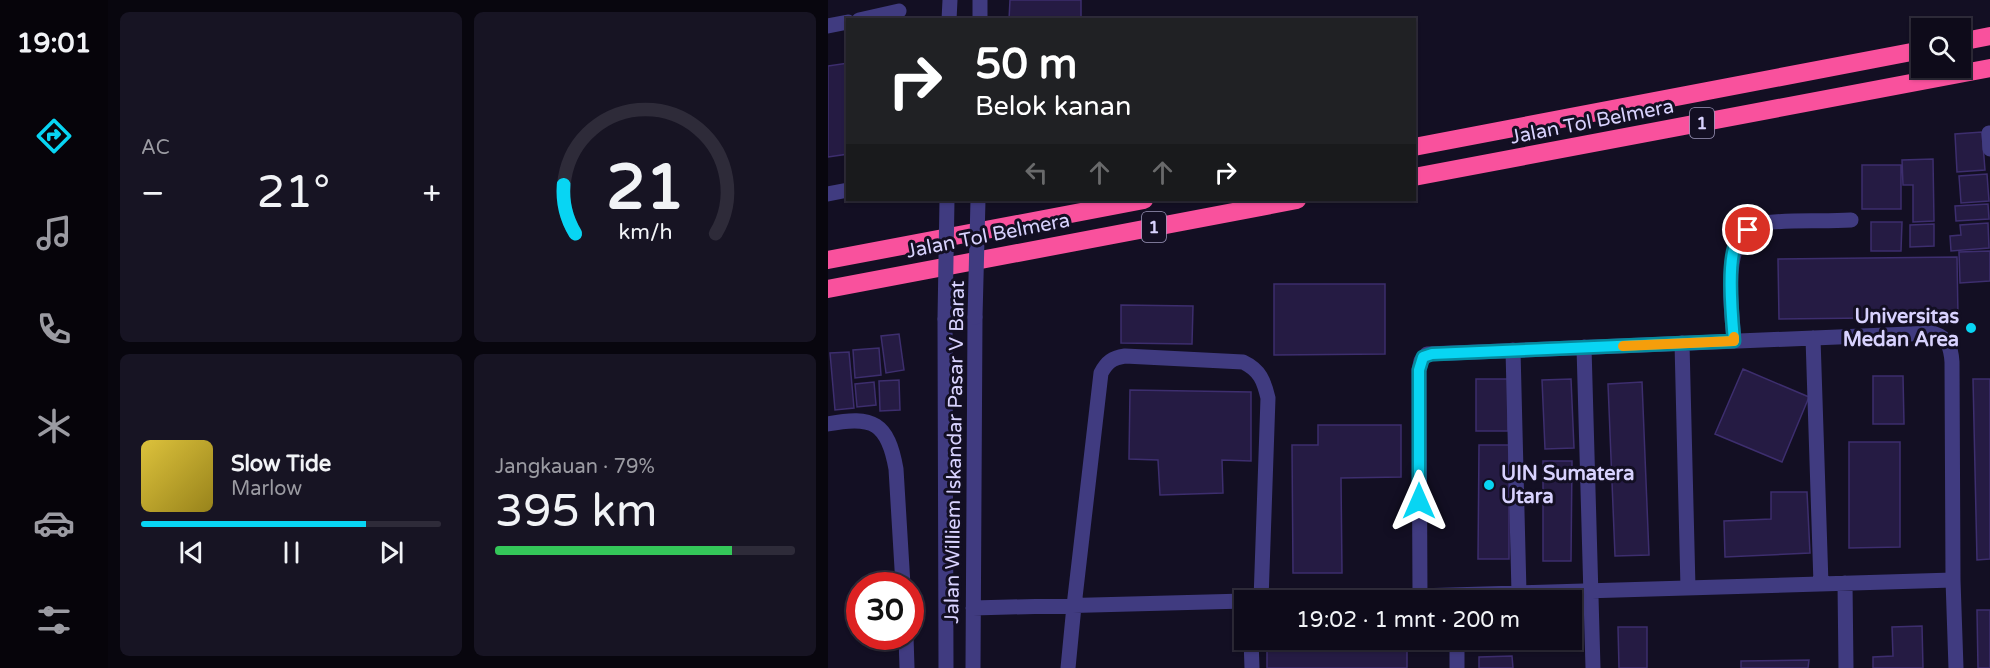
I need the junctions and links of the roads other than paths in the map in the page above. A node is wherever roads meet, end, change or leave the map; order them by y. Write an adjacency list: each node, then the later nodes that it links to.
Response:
1 (950, 0): 5 (street)
2 (980, 0): 6 (street)
3 (899, 10): 4 (street)
4 (867, 18)
5 (949, 18)
6 (980, 18)
7 (846, 22): 8 (street)
8 (828, 26)
9 (1990, 36): 10 (highway)
10 (1971, 40)
11 (1911, 52): 14 (highway, Jalan Tol Belmera / 1)
12 (1990, 68): 16 (highway, Jalan Tol Belmera / 1)
13 (1989, 133): 15 (street)
14 (1416, 147)
15 (1990, 149)
16 (1416, 177)
17 (846, 190): 18 (street)
18 (828, 194)
19 (947, 201): 49 (street, Jalan Williem Iskandar Pasar V Barat, bridge)
20 (978, 201): 44 (street, Jalan Williem Iskandar Pasar V Barat, bridge)
21 (1139, 201): 24 (highway, Jalan Tol Belmera / 1)
22 (1292, 201): 25 (highway, Jalan Tol Belmera / 1)
23 (1851, 220): 27 (street)
24 (828, 260)
25 (828, 289)
26 (1813, 338): 27 (street); 33 (street); 35 (street)
27 (1734, 341): 28 (street)
28 (1682, 343): 29 (street); 36 (street)
29 (1584, 347): 30 (street); 41 (street)
30 (1513, 350): 38 (street); 39 (street)
31 (828, 424): 32 (street)
32 (902, 572)
33 (1953, 580): 34 (street); 56 (street)
34 (1845, 583): 35 (street); 55 (street)
35 (1821, 584): 36 (street)
36 (1688, 588): 41 (street)
37 (1261, 590): 43 (street)
38 (1420, 590)
39 (1519, 590)
40 (1582, 591): 41 (street)
41 (1590, 591): 54 (street)
42 (1234, 601): 43 (street)
43 (1074, 606): 44 (street); 51 (street)
44 (973, 608): 50 (street, Jalan Williem Iskandar Pasar V Barat)
45 (906, 650): 48 (street)
46 (1251, 650): 52 (street)
47 (1457, 650): 53 (street)
48 (907, 668)
49 (946, 668)
50 (973, 668)
51 (1068, 668)
52 (1252, 668)
53 (1457, 668)
54 (1593, 668)
55 (1846, 668)
56 (1956, 668)

